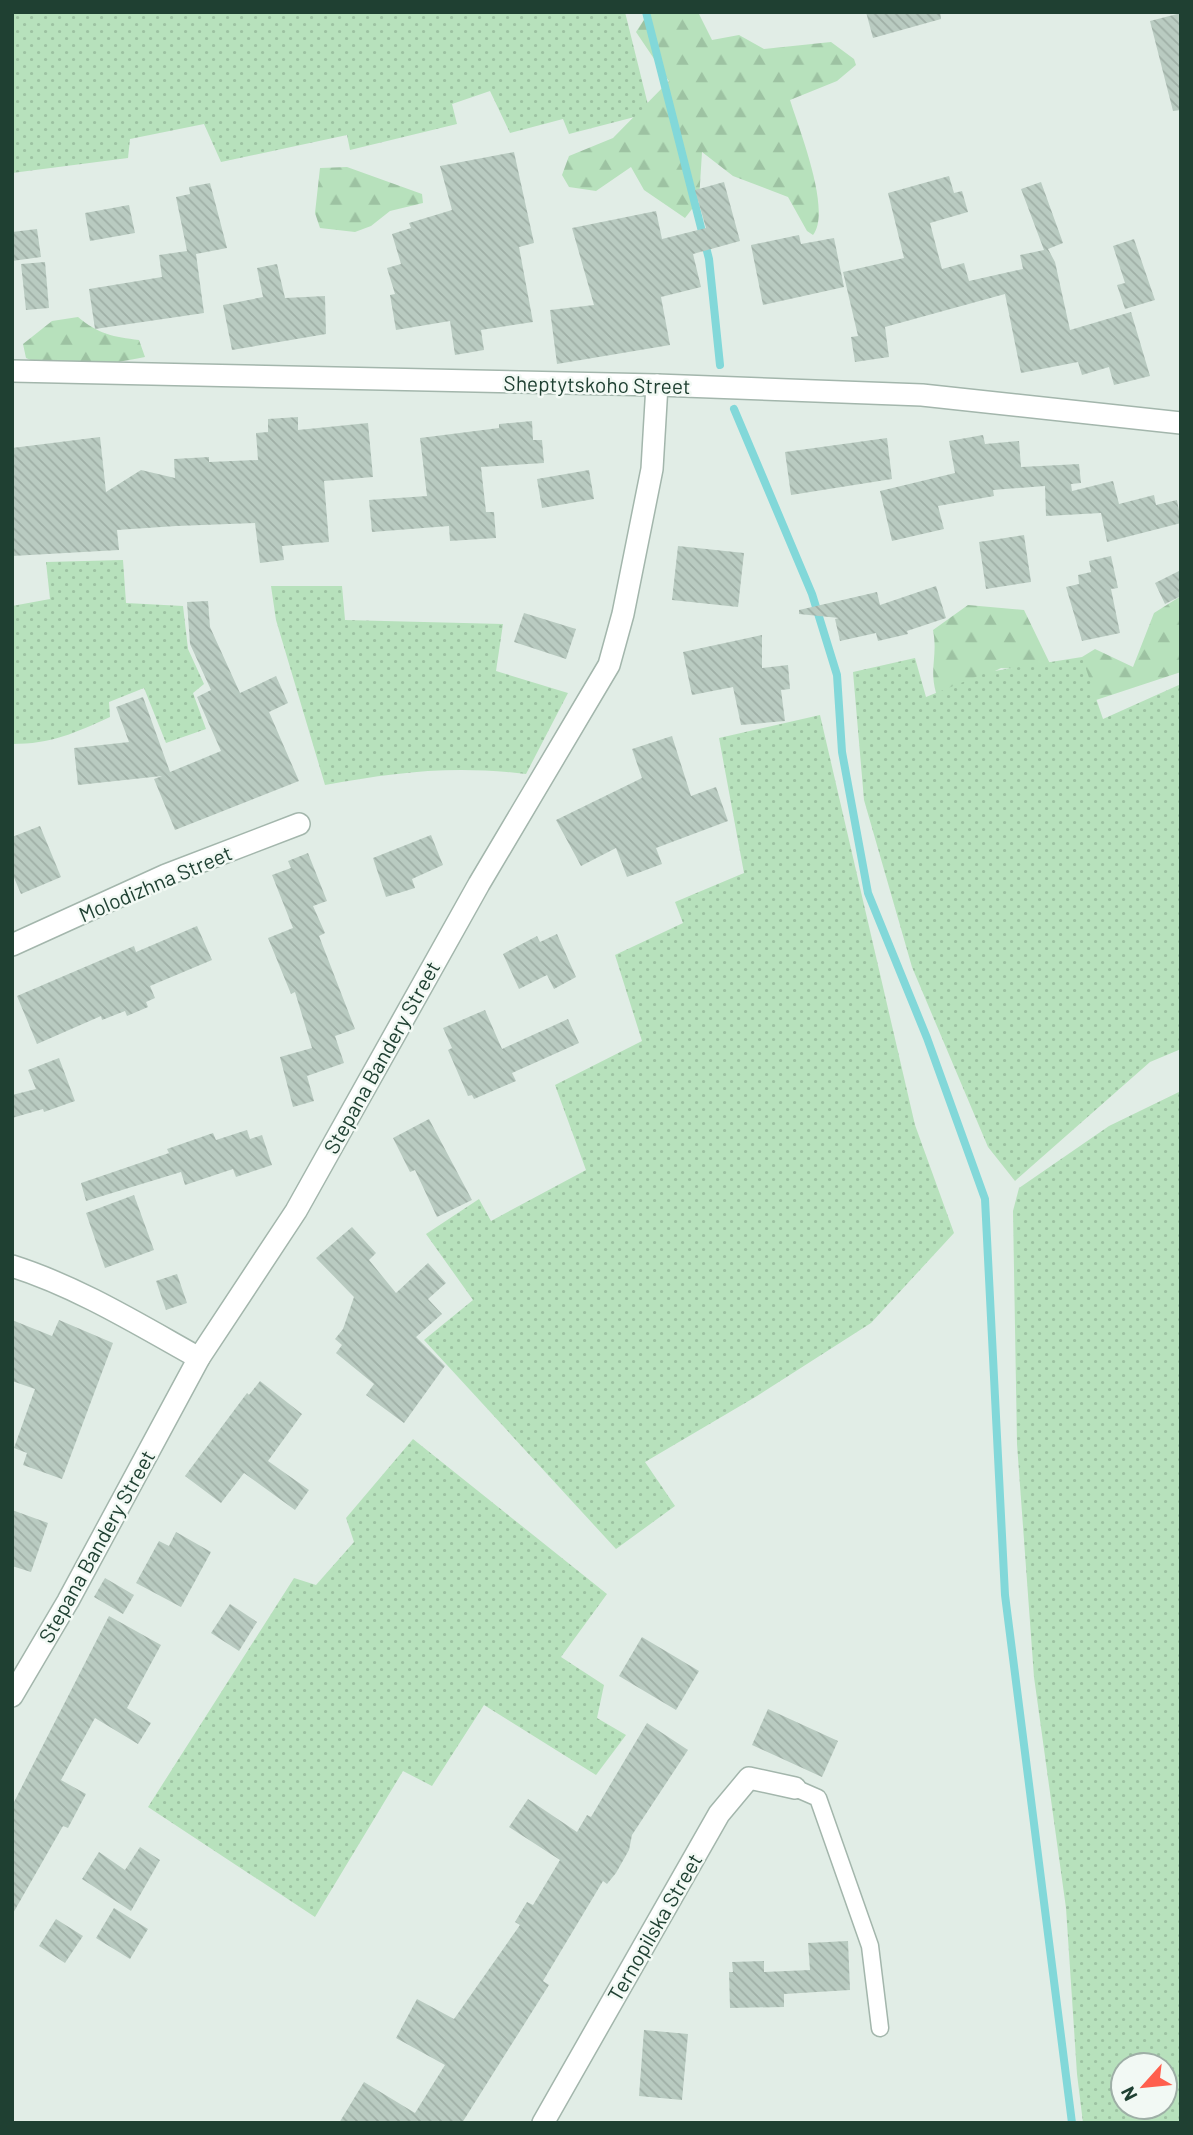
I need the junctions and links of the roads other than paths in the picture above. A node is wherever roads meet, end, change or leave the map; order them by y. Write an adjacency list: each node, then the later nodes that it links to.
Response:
1 (12, 371): 2 (street, Sheptytskoho Street)
2 (657, 385): 3 (street, Sheptytskoho Street); 7 (street, Stepana Bandery Street)
3 (1181, 423)
4 (299, 824): 5 (street, Molodizhna Street)
5 (12, 945)
6 (12, 1266): 7 (street)
7 (199, 1358): 8 (street, Stepana Bandery Street)
8 (12, 1696)
9 (795, 1788): 10 (lane); 11 (street, Ternopilska Street)
10 (880, 2028)
11 (543, 2123)

